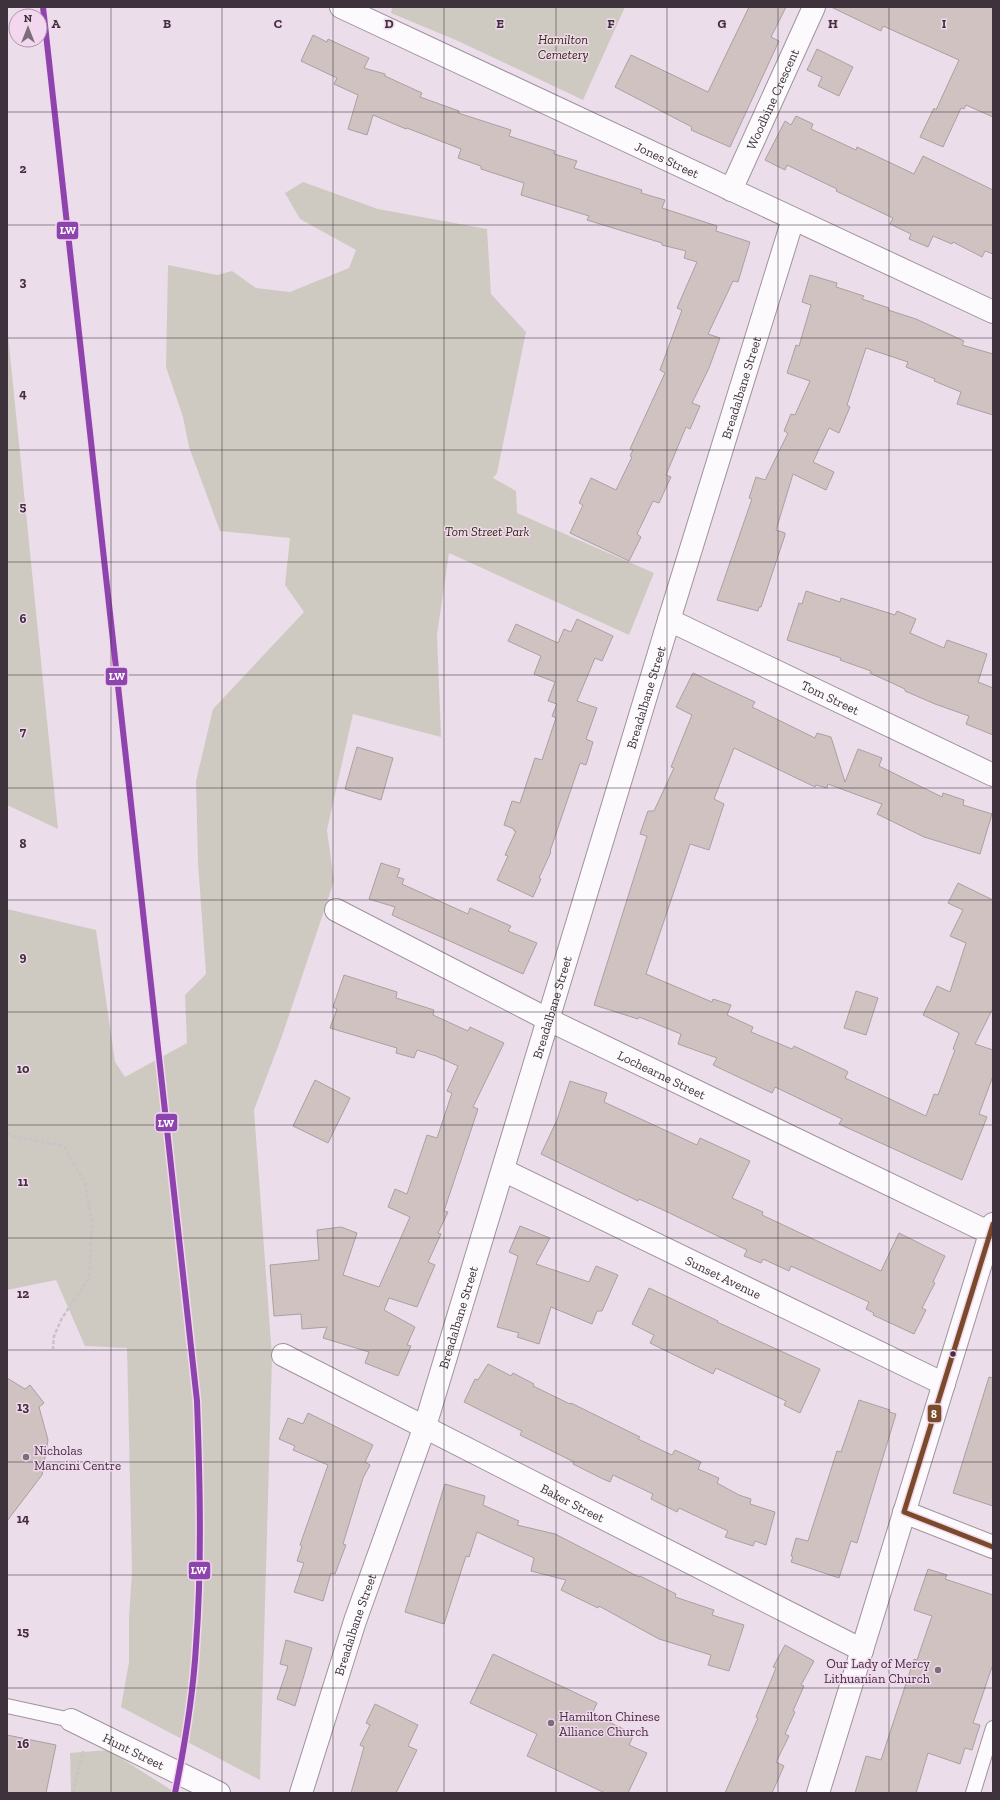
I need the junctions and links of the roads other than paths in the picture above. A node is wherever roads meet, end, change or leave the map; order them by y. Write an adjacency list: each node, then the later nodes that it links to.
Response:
1 (341, 7): 3 (street, Jones Street)
2 (814, 7): 3 (street, Woodbine Crescent)
3 (730, 190): 4 (street, Jones Street)
4 (793, 219): 5 (street, Jones Street); 6 (street, Breadalbane Street)
5 (993, 312)
6 (669, 620): 7 (street, Tom Street); 9 (street, Breadalbane Street)
7 (993, 775)
8 (336, 910): 9 (street, Lochearne Street)
9 (549, 1020): 10 (street, Breadalbane Street); 11 (street, Lochearne Street)
10 (503, 1170): 13 (street, Sunset Avenue); 14 (street, Breadalbane Street)
11 (992, 1229): 13 (street)
12 (283, 1355): 14 (street, Baker Street)
13 (944, 1384): 15 (street)
14 (425, 1426): 17 (street, Baker Street); 23 (street, Breadalbane Street)
15 (904, 1512): 16 (street); 17 (street)
16 (993, 1547)
17 (862, 1650): 24 (street)
18 (7, 1706): 19 (lane)
19 (80, 1724): 22 (street, Hunt Street)
20 (993, 1728): 21 (lane)
21 (989, 1756): 25 (lane)
22 (219, 1793)
23 (301, 1793)
24 (818, 1793)
25 (973, 1793)

